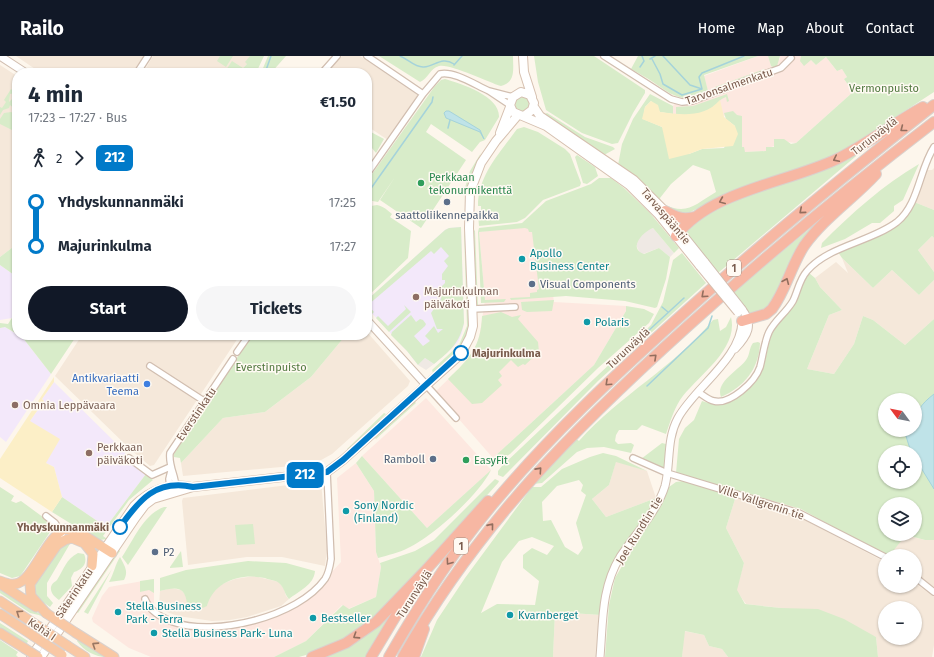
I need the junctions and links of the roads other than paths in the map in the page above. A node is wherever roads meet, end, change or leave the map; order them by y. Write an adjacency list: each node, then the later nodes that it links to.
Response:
1 (0, 56): 9 (street)
2 (5, 56): 9 (street)
3 (148, 56): 11 (street)
4 (337, 56): 12 (street)
5 (367, 56): 16 (street)
6 (523, 56): 13 (main road)
7 (604, 56): 8 (street, Tarvonsalmenkatu)
8 (791, 58)
9 (11, 63): 10 (street)
10 (18, 68)
11 (140, 68)
12 (326, 68)
13 (524, 72): 15 (main road); 18 (main road)
14 (488, 90): 16 (street); 17 (street); 21 (street)
15 (520, 92): 17 (main road); 18 (main road)
16 (423, 94): 29 (street)
17 (513, 97): 21 (main road)
18 (532, 97): 22 (main road)
19 (934, 101): 32 (highway, one-way to 32)
20 (934, 105): 46 (highway, Turunväylä / 1, one-way to 46)
21 (510, 106): 23 (main road); 25 (main road)
22 (534, 107): 23 (main road); 28 (main road, Tarvaspääntie)
23 (521, 116): 25 (main road); 28 (main road, Tarvaspääntie)
24 (934, 122): 26 (highway, Turunväylä / 1)
25 (496, 141): 35 (main road)
26 (902, 147): 36 (highway, one-way to 26); 67 (highway, Turunväylä / 1, one-way to 26)
27 (934, 147): 43 (street)
28 (600, 160): 30 (main road, Tarvaspääntie)
29 (372, 167)
30 (616, 171): 31 (main road, Tarvaspääntie); 33 (main road, Tarvaspääntie)
31 (665, 211): 32 (highway); 33 (street, Tarvaspääntie)
32 (694, 217): 33 (highway)
33 (678, 233): 36 (main road, Tarvaspääntie, bridge)
34 (515, 307): 35 (street)
35 (473, 309): 42 (main road)
36 (742, 316): 43 (street)
37 (372, 326): 42 (street)
38 (246, 340): 39 (street)
39 (238, 352)
40 (233, 359): 44 (street, Everstinkatu)
41 (150, 366): 44 (street)
42 (426, 385): 45 (street); 50 (main road)
43 (698, 392): 51 (street)
44 (204, 402): 49 (street, Everstinkatu)
45 (456, 418)
46 (545, 445): 59 (highway); 77 (highway, Turunväylä / 1, one-way to 77)
47 (129, 458): 49 (street)
48 (633, 458): 51 (street, Ville Vallgrenin tie)
49 (170, 469): 52 (street, Everstinkatu)
50 (327, 472): 52 (main road); 63 (street)
51 (667, 473): 57 (street, Ville Vallgrenin tie); 80 (street, Joel Rundtin tie)
52 (173, 488): 56 (main road)
53 (46, 516): 54 (street)
54 (63, 536): 55 (highway); 56 (highway); 60 (highway); 65 (highway)
55 (82, 542): 56 (highway); 58 (highway)
56 (107, 553): 58 (main road, Säterinkatu); 72 (main road, Säterinkatu)
57 (878, 553)
58 (92, 566): 70 (main road, Säterinkatu)
59 (425, 571): 75 (highway, one-way to 75); 76 (highway)
60 (0, 583): 65 (highway)
61 (922, 583): 62 (street)
62 (934, 592)
63 (145, 599)
64 (0, 601): 73 (highway, Kehä I, one-way to 64, bridge)
65 (46, 613): 74 (highway, one-way to 65, bridge)
66 (0, 614): 69 (highway, Kehä I, bridge)
67 (427, 615): 78 (highway, Turunväylä / 1); 79 (highway)
68 (0, 633): 71 (highway, bridge)
69 (64, 656)
70 (30, 657)
71 (38, 657)
72 (42, 657)
73 (85, 657)
74 (114, 657)
75 (312, 657)
76 (371, 657)
77 (389, 657)
78 (403, 657)
79 (414, 657)
80 (600, 657)

